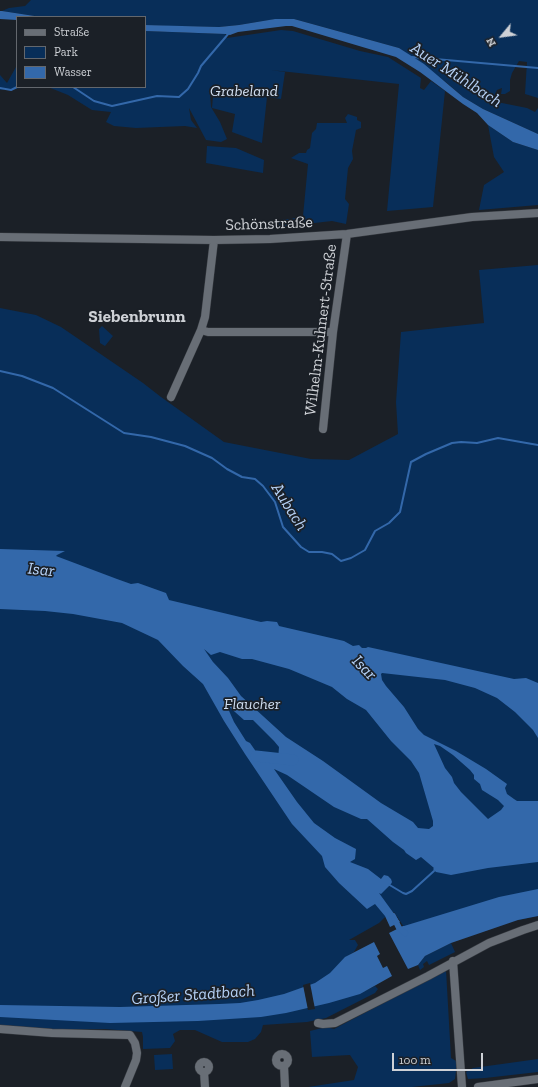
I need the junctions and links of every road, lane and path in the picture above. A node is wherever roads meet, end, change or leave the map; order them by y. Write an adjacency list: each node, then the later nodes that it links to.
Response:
1 (538, 212): 2 (street, Schönstraße)
2 (346, 234): 4 (street, Schönstraße); 6 (street, Wilhelm-Kuhnert-Straße)
3 (0, 237): 4 (street, Schönstraße)
4 (214, 240): 5 (street)
5 (201, 330): 6 (street); 7 (street)
6 (333, 332): 8 (street, Wilhelm-Kuhnert-Straße)
7 (171, 396)
8 (323, 429)
9 (538, 925): 10 (street)
10 (453, 962): 11 (street); 19 (street)
11 (318, 1023)
12 (0, 1029): 16 (street)
13 (284, 1066): 18 (street)
14 (204, 1072): 17 (street)
15 (538, 1079): 20 (street)
16 (125, 1087)
17 (205, 1087)
18 (285, 1087)
19 (462, 1087)
20 (478, 1087)

